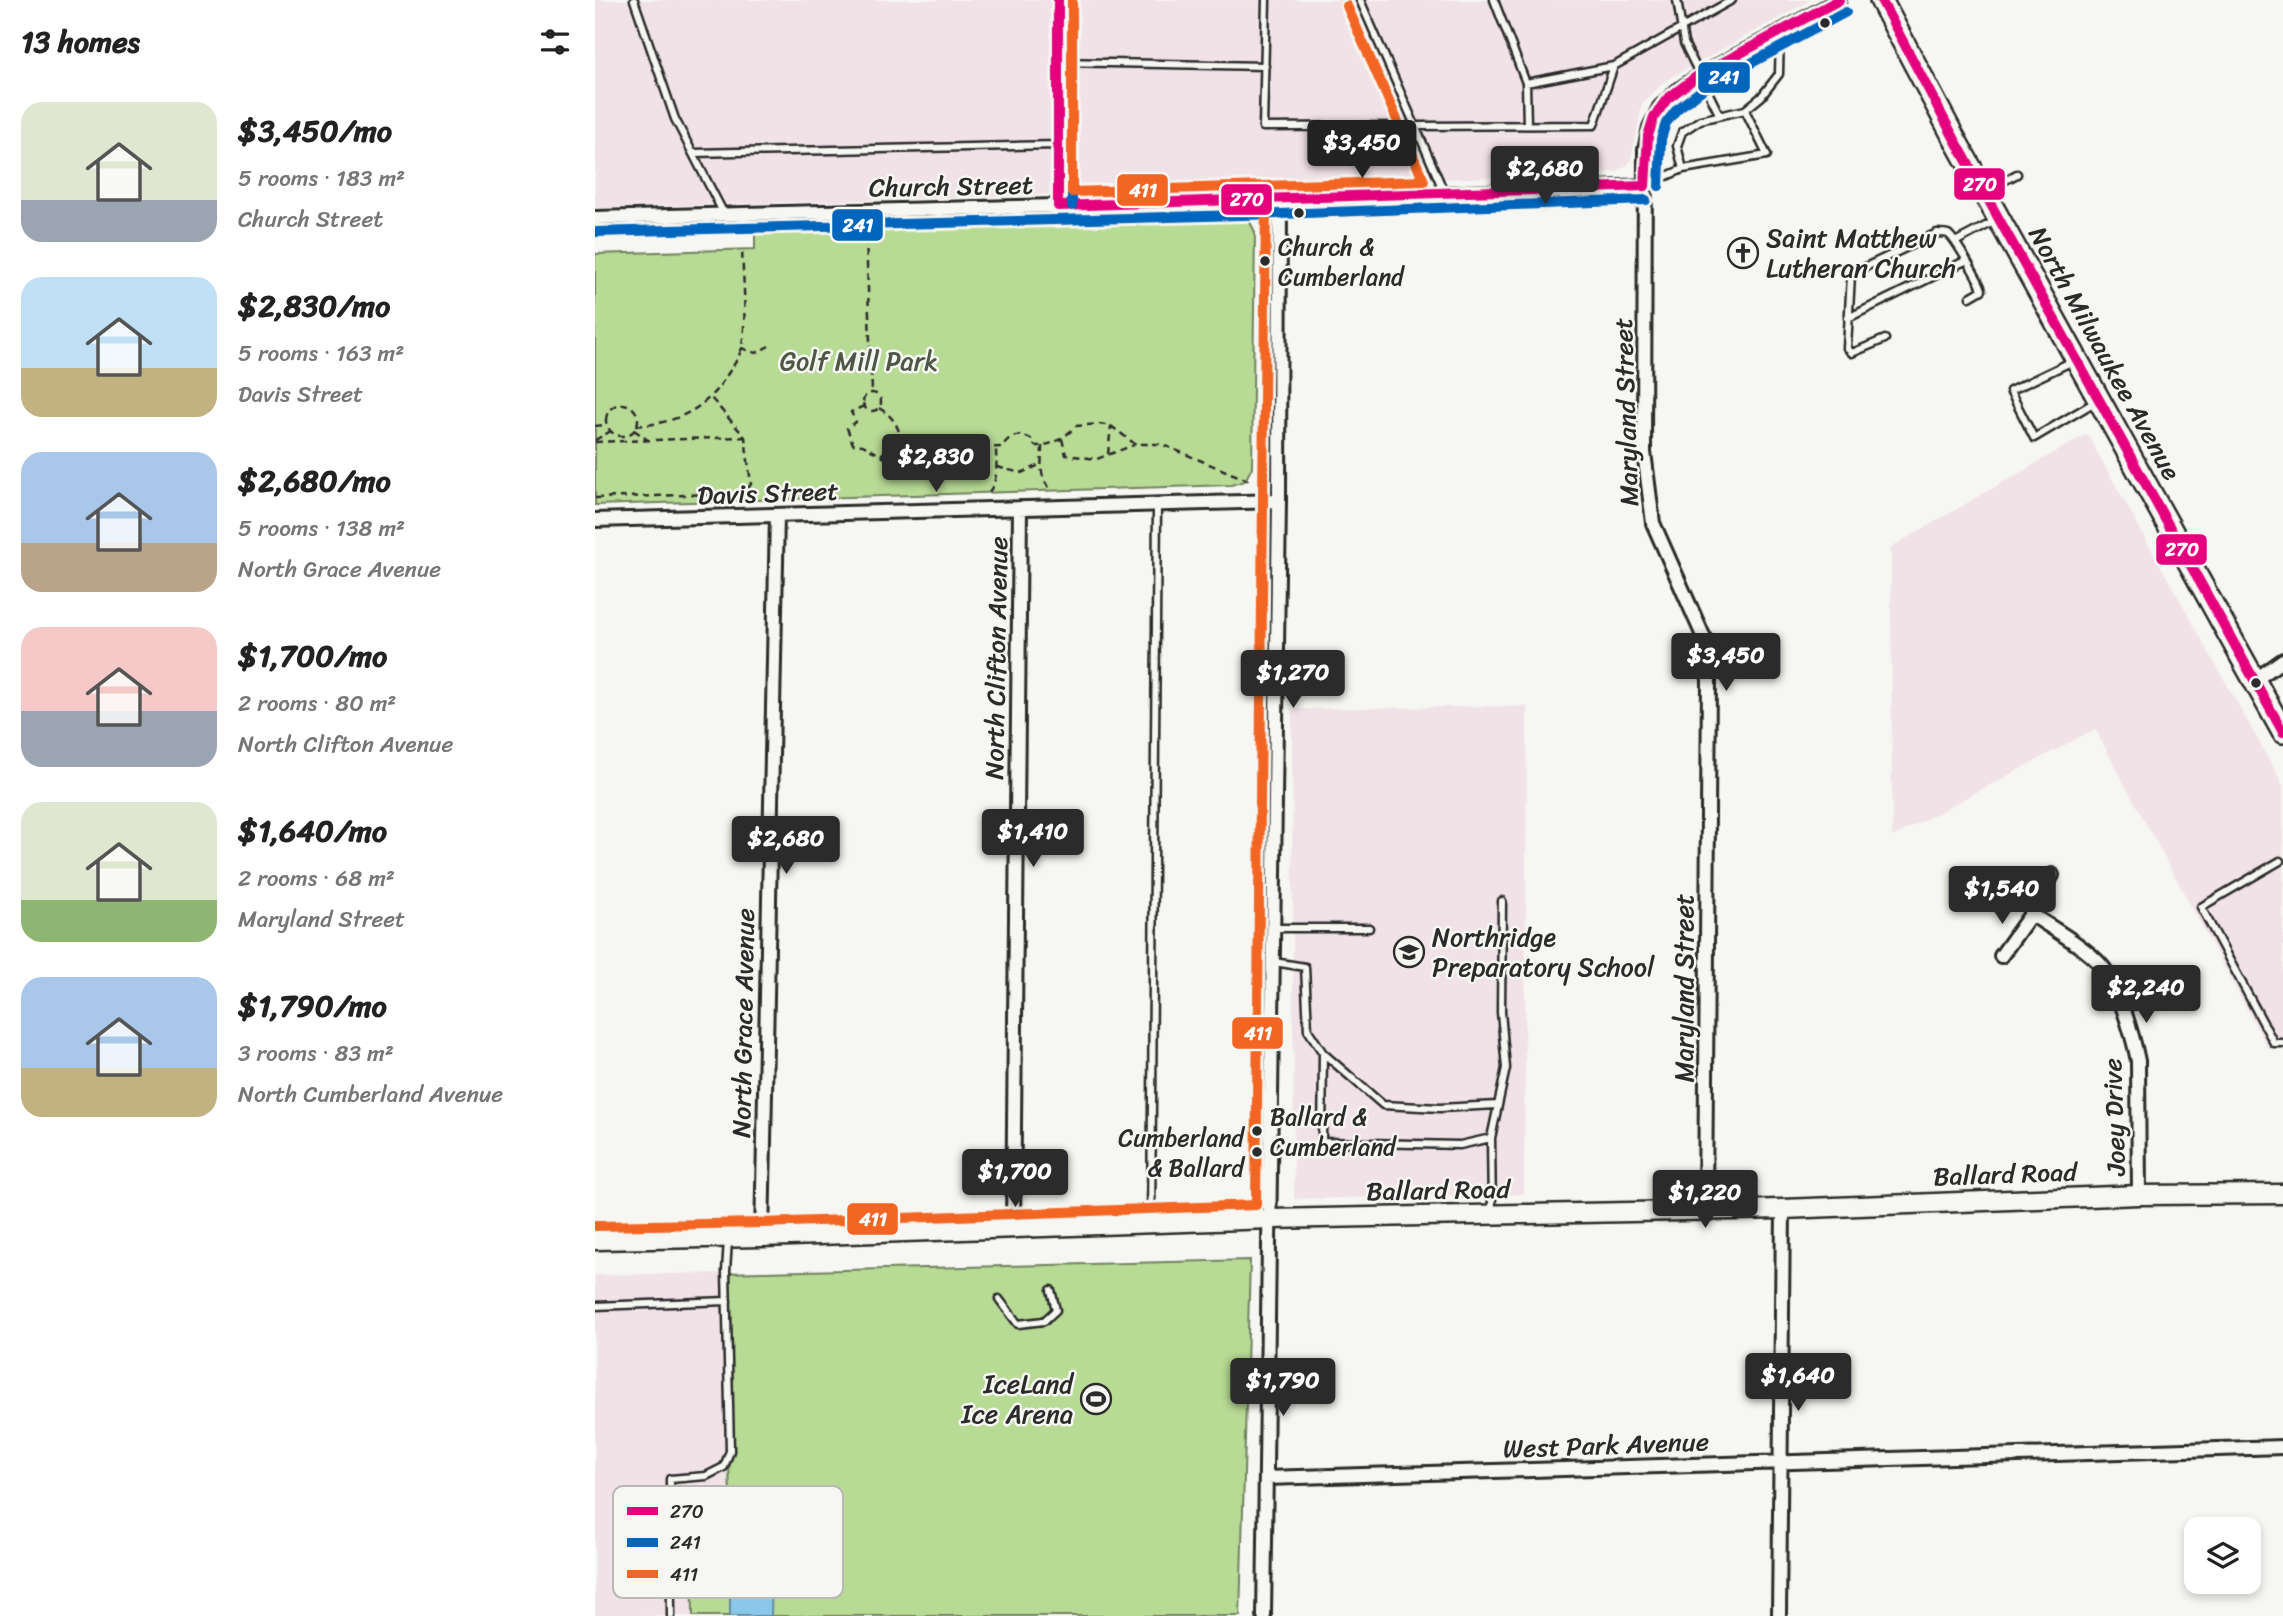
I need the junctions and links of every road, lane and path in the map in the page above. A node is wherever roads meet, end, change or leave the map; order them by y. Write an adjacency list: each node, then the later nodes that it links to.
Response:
1 (634, 0): 22 (lane)
2 (1058, 0): 12 (lane)
3 (1266, 0): 13 (lane)
4 (1360, 0): 19 (lane)
5 (1494, 0): 16 (lane)
6 (1677, 0): 10 (lane)
7 (1732, 0): 10 (lane)
8 (1839, 0): 11 (street, Maryland Street)
9 (1881, 0): 26 (main road, North Milwaukee Avenue)
10 (1680, 29): 14 (lane); 15 (lane)
11 (1780, 32): 15 (street, Maryland Street); 17 (lane)
12 (1058, 62): 13 (lane); 21 (lane)
13 (1265, 66): 19 (lane)
14 (1613, 66): 16 (lane); 20 (lane)
15 (1699, 76): 18 (lane); 25 (street, Maryland Street)
16 (1526, 83): 20 (lane)
17 (1745, 110): 18 (lane); 23 (lane)
18 (1719, 114): 23 (lane)
19 (1415, 125): 20 (lane); 27 (lane)
20 (1527, 125)
21 (1058, 145): 22 (lane); 29 (lane)
22 (693, 153): 30 (lane)
23 (1683, 169): 25 (lane)
24 (2017, 174): 26 (lane)
25 (1645, 186): 27 (street, Church Street); 94 (street, Maryland Street)
26 (1983, 191): 32 (main road, North Milwaukee Avenue)
27 (1445, 194): 28 (street, Church Street)
28 (1280, 200): 29 (street, Church Street); 71 (street)
29 (1058, 206): 30 (street, Church Street)
30 (724, 214): 31 (street, Church Street)
31 (595, 218)
32 (1999, 219): 34 (lane); 42 (main road, North Milwaukee Avenue)
33 (866, 238): 43 (path)
34 (1957, 241): 36 (lane); 38 (lane)
35 (743, 248): 41 (path)
36 (1965, 261): 37 (lane); 38 (lane)
37 (1970, 297)
38 (1848, 318): 39 (lane)
39 (1885, 339)
40 (769, 346): 41 (path)
41 (741, 348): 44 (path)
42 (2076, 359): 45 (main road, North Milwaukee Avenue); 45 (lane)
43 (872, 392): 46 (path); 47 (path)
44 (711, 398): 50 (path); 54 (path)
45 (2099, 399): 77 (main road, North Milwaukee Avenue)
46 (864, 406): 47 (path); 63 (path)
47 (879, 408): 55 (path)
48 (607, 425): 49 (path); 50 (path); 53 (path)
49 (595, 426)
50 (636, 426): 52 (path)
51 (1111, 426): 56 (path); 59 (path); 62 (path)
52 (634, 430): 53 (path); 58 (path)
53 (611, 431): 57 (path)
54 (745, 437): 58 (path); 70 (path)
55 (900, 439): 63 (path); 66 (path)
56 (1062, 439): 60 (path); 62 (path)
57 (595, 441): 58 (path)
58 (649, 441)
59 (1135, 444): 62 (path); 67 (path)
60 (1042, 446): 61 (path); 64 (path)
61 (996, 448): 65 (path); 66 (path)
62 (1108, 454)
63 (881, 456): 66 (path)
64 (1042, 464): 65 (path); 68 (path)
65 (996, 467): 69 (path)
66 (911, 468)
67 (1250, 481)
68 (1051, 490)
69 (989, 492)
70 (595, 498)
71 (1279, 502): 72 (street, Davis Street); 83 (street)
72 (1157, 505): 73 (street, Davis Street); 97 (lane)
73 (1020, 509): 74 (street, Davis Street); 98 (street, North Clifton Avenue)
74 (777, 515): 75 (street, Davis Street); 99 (street, North Grace Avenue)
75 (595, 520)
76 (2283, 660): 77 (street)
77 (2255, 680): 78 (main road, North Milwaukee Avenue)
78 (2283, 732)
79 (2280, 861): 87 (lane)
80 (2052, 875): 82 (street)
81 (1502, 901): 89 (lane)
82 (2031, 914): 85 (street); 92 (street, Joey Drive)
83 (1273, 928): 84 (lane); 86 (street)
84 (1369, 928)
85 (2001, 956)
86 (1273, 962): 88 (lane); 96 (street)
87 (2283, 1043)
88 (1323, 1054): 89 (lane); 90 (lane)
89 (1497, 1105): 90 (lane)
90 (1490, 1138): 95 (lane)
91 (2283, 1194): 92 (street, Ballard Road)
92 (2139, 1195): 93 (street, Ballard Road)
93 (1783, 1209): 94 (street, Ballard Road); 107 (street)
94 (1705, 1210): 95 (street, Ballard Road)
95 (1492, 1215): 96 (street, Ballard Road)
96 (1270, 1219): 97 (street, Ballard Road); 108 (street)
97 (1151, 1224): 98 (street, Ballard Road)
98 (1013, 1228): 99 (street, Ballard Road)
99 (762, 1237): 100 (street, Ballard Road)
100 (729, 1238): 101 (street, Ballard Road); 104 (lane)
101 (595, 1240)
102 (1051, 1290): 103 (lane)
103 (999, 1299)
104 (727, 1301): 105 (lane); 109 (lane)
105 (595, 1306)
106 (2283, 1447): 107 (street, West Park Avenue)
107 (1781, 1462): 108 (street, West Park Avenue); 113 (street)
108 (1266, 1478): 112 (street)
109 (670, 1486)
110 (671, 1598): 111 (lane)
111 (671, 1616)
112 (1263, 1616)
113 (1779, 1616)

